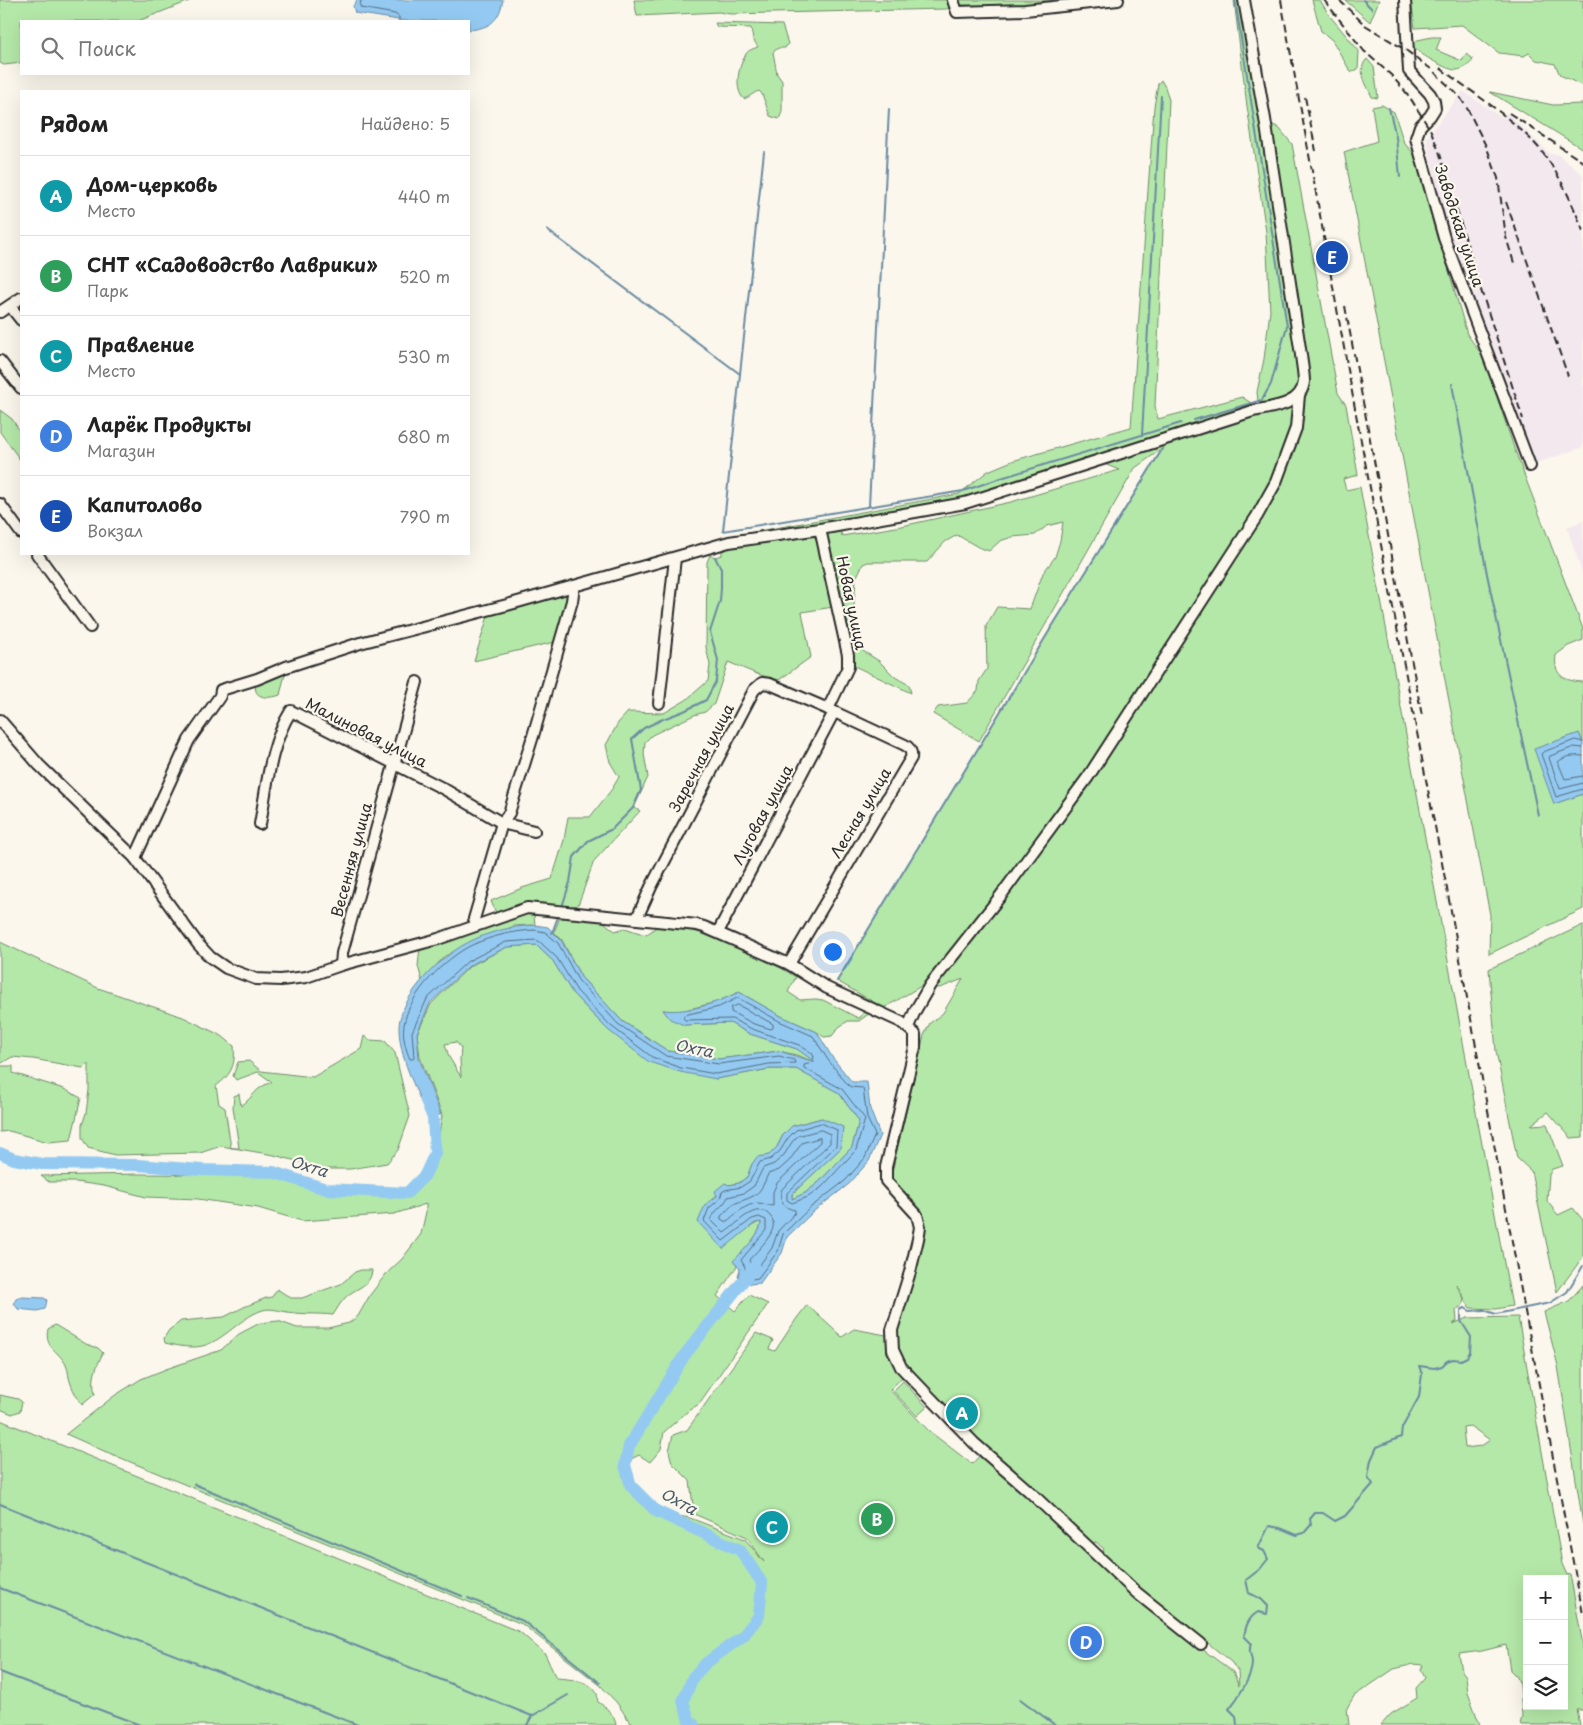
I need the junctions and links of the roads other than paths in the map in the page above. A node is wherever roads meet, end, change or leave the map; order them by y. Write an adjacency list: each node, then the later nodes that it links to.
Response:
1 (953, 0): 2 (street)
2 (1118, 0)
3 (1244, 0): 11 (street)
4 (1405, 0): 12 (street, Заводская улица)
5 (20, 299): 6 (street)
6 (10, 306): 7 (street); 8 (street)
7 (0, 312)
8 (20, 319)
9 (0, 360): 10 (street)
10 (20, 387)
11 (1299, 395): 14 (street); 34 (street)
12 (1530, 466)
13 (0, 504): 15 (street)
14 (820, 529): 17 (street); 22 (street, Новая улица)
15 (20, 532)
16 (37, 555): 19 (street)
17 (675, 558): 18 (street); 21 (street)
18 (574, 586): 25 (street); 28 (street)
19 (90, 627)
20 (417, 682): 24 (street, Весенняя улица)
21 (659, 703)
22 (831, 710): 29 (street, Заречная улица); 31 (street, Луговая улица); 32 (street, Лесная улица)
23 (0, 720): 28 (street)
24 (394, 764): 25 (street, Малиновая улица); 26 (street, Малиновая улица); 33 (street, Весенняя улица)
25 (502, 823): 27 (street, Малиновая улица); 30 (street)
26 (260, 824)
27 (534, 831)
28 (135, 858): 33 (street)
29 (637, 918): 31 (street); 33 (street)
30 (474, 919)
31 (718, 932): 32 (street)
32 (789, 964): 34 (street)
33 (341, 966)
34 (908, 1027): 35 (street)
35 (1201, 1644)

